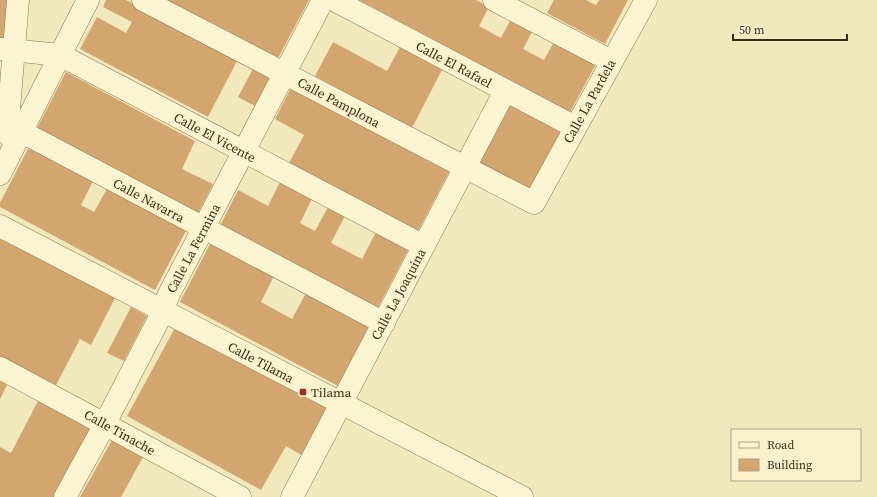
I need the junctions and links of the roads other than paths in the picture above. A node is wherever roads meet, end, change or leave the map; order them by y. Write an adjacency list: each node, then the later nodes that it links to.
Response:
1 (18, 0): 8 (street)
2 (88, 0): 9 (street)
3 (143, 0): 11 (street, Calle Pamplona)
4 (323, 0): 11 (street, Calle La Fermina)
5 (334, 0): 12 (street, Calle El Rafael)
6 (494, 0): 10 (street)
7 (646, 0): 10 (street, Calle La Pardela)
8 (7, 50): 9 (street, Calle El Vicente); 15 (street)
9 (60, 55): 14 (street, Calle El Vicente); 15 (street)
10 (611, 61): 13 (street, Calle La Pardela)
11 (284, 73): 14 (street, Calle La Fermina); 16 (street, Calle Pamplona)
12 (505, 91): 13 (street, Calle El Rafael); 16 (street, Calle La Joaquina)
13 (575, 128): 17 (street, Calle La Pardela)
14 (244, 152): 19 (street, Calle La Fermina); 20 (street, Calle El Vicente)
15 (9, 153): 19 (street, Calle Navarra)
16 (465, 168): 17 (street, Calle Pamplona); 20 (street, Calle La Joaquina)
17 (534, 203)
18 (0, 226): 21 (street, Calle Tilama)
19 (204, 228): 21 (street, Calle La Fermina); 22 (street, Calle Navarra)
20 (424, 246): 22 (street, Calle La Joaquina)
21 (162, 310): 24 (street, Calle Tilama); 25 (street, Calle La Fermina)
22 (384, 323): 24 (street, Calle La Joaquina)
23 (0, 368): 25 (street, Calle Tinache)
24 (340, 403): 28 (street, Calle La Joaquina); 29 (street, Calle Tilama)
25 (105, 424): 26 (street, Calle La Fermina); 27 (street, Calle Tinache)
26 (65, 497)
27 (240, 497)
28 (292, 497)
29 (522, 497)

